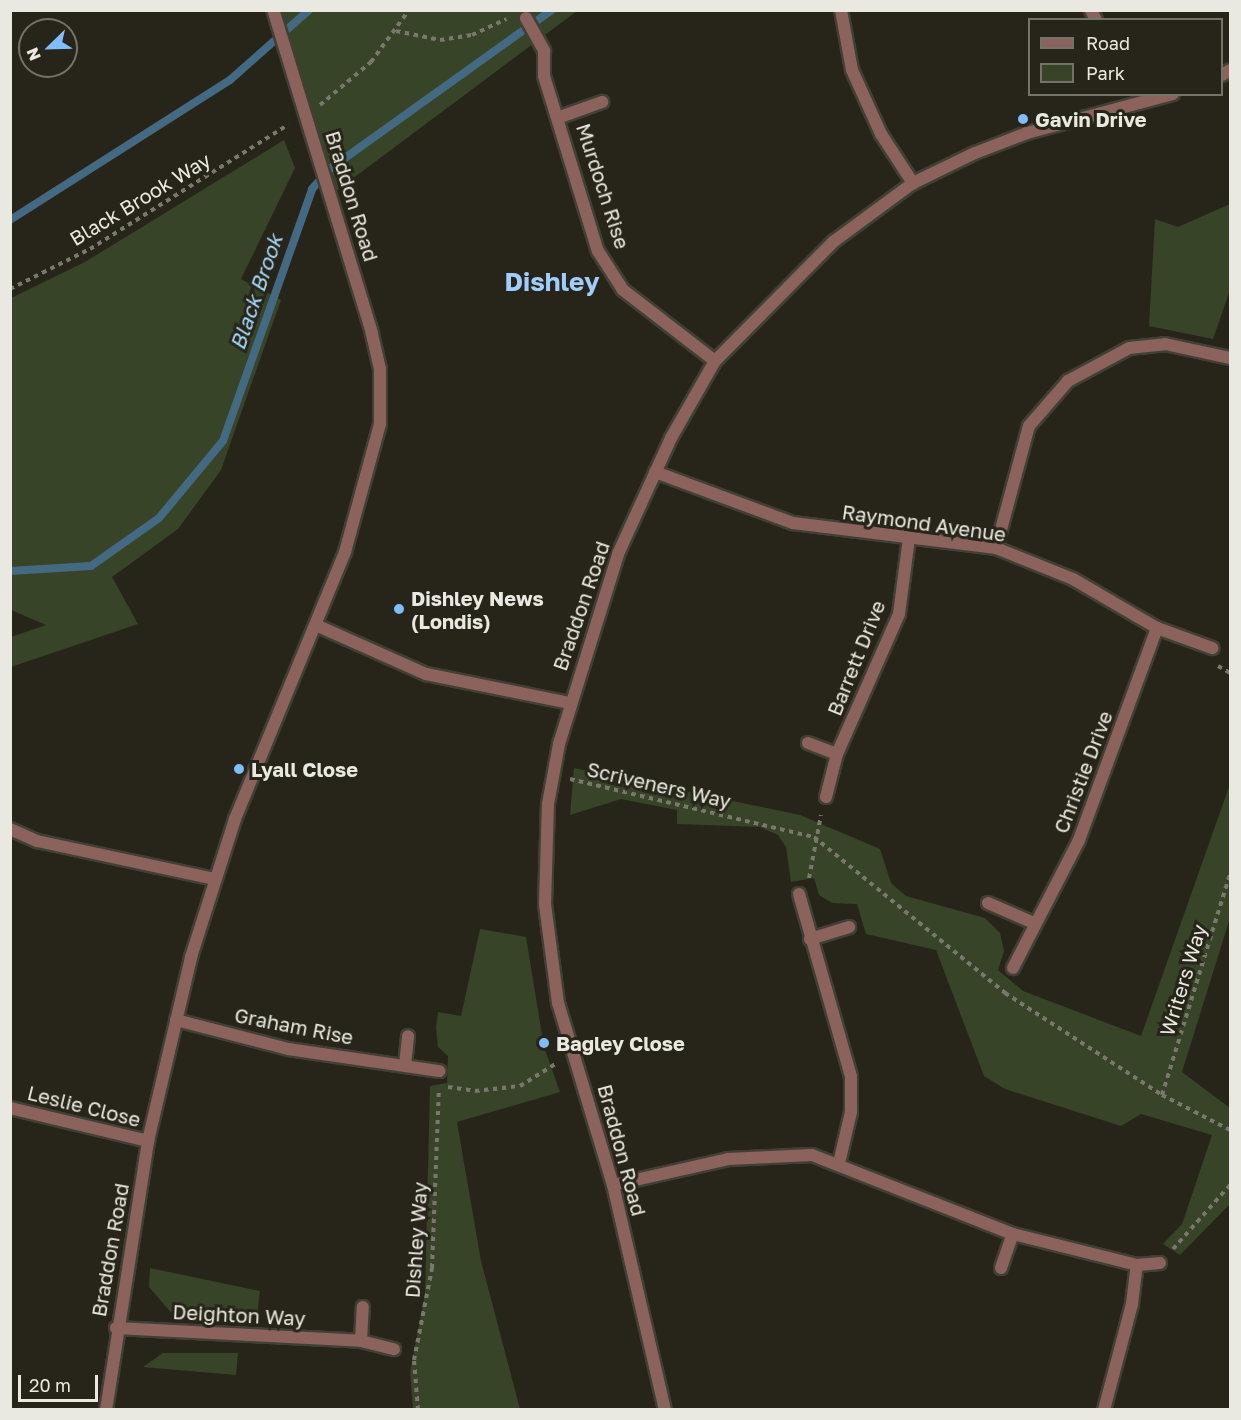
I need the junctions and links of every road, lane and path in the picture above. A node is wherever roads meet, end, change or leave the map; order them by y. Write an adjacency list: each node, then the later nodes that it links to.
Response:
1 (273, 10): 19 (street, Braddon Road)
2 (409, 10): 5 (path)
3 (841, 10): 12 (street)
4 (526, 18): 5 (path); 10 (street, Murdoch Rise)
5 (396, 32): 8 (path)
6 (1161, 96): 7 (street, Braddon Road)
7 (1137, 100): 12 (street, Braddon Road)
8 (324, 102)
9 (602, 102): 10 (street, Murdoch Rise)
10 (560, 117): 15 (street, Murdoch Rise)
11 (282, 129): 13 (path, Black Brook Way)
12 (913, 183): 15 (street, Braddon Road)
13 (10, 289)
14 (1230, 358): 18 (street)
15 (716, 361): 16 (street, Braddon Road)
16 (655, 472): 17 (street, Raymond Avenue); 22 (street, Braddon Road)
17 (909, 538): 18 (street, Raymond Avenue); 24 (street, Barrett Drive)
18 (996, 548): 20 (street, Raymond Avenue)
19 (318, 626): 22 (street); 30 (street, Braddon Road)
20 (1157, 628): 21 (street, Raymond Avenue); 33 (street, Christie Drive)
21 (1212, 648)
22 (570, 703): 25 (street, Braddon Road)
23 (808, 744): 24 (street)
24 (837, 754): 26 (street, Barrett Drive)
25 (553, 775): 27 (path, Scriveners Way); 39 (street, Braddon Road)
26 (826, 797): 31 (path)
27 (759, 824)
28 (10, 829): 30 (street)
29 (1230, 874): 43 (path, Writers Way)
30 (214, 879): 37 (street, Braddon Road)
31 (799, 894): 35 (street)
32 (988, 903): 33 (street)
33 (1034, 924): 36 (street, Christie Drive)
34 (849, 927): 35 (street)
35 (810, 939): 46 (street)
36 (1013, 968)
37 (176, 1020): 40 (street, Graham Rise); 45 (street, Braddon Road)
38 (408, 1036): 40 (street)
39 (574, 1053): 42 (path); 47 (street, Braddon Road)
40 (405, 1065): 41 (street, Graham Rise)
41 (439, 1071): 42 (path, Dishley Way)
42 (439, 1085): 58 (path, Dishley Way)
43 (1162, 1095)
44 (10, 1108): 45 (street, Leslie Close)
45 (148, 1142): 54 (street, Braddon Road)
46 (839, 1163): 47 (street); 49 (street)
47 (613, 1185): 59 (street, Braddon Road)
48 (1230, 1185): 50 (path)
49 (1013, 1234): 51 (street); 52 (street)
50 (1160, 1263): 51 (street)
51 (1137, 1265): 60 (street)
52 (1001, 1268)
53 (363, 1307): 55 (street)
54 (116, 1329): 55 (street, Deighton Way); 57 (street, Braddon Road)
55 (361, 1341): 56 (street, Deighton Way)
56 (394, 1349)
57 (105, 1410)
58 (418, 1410)
59 (665, 1410)
60 (1104, 1410)

